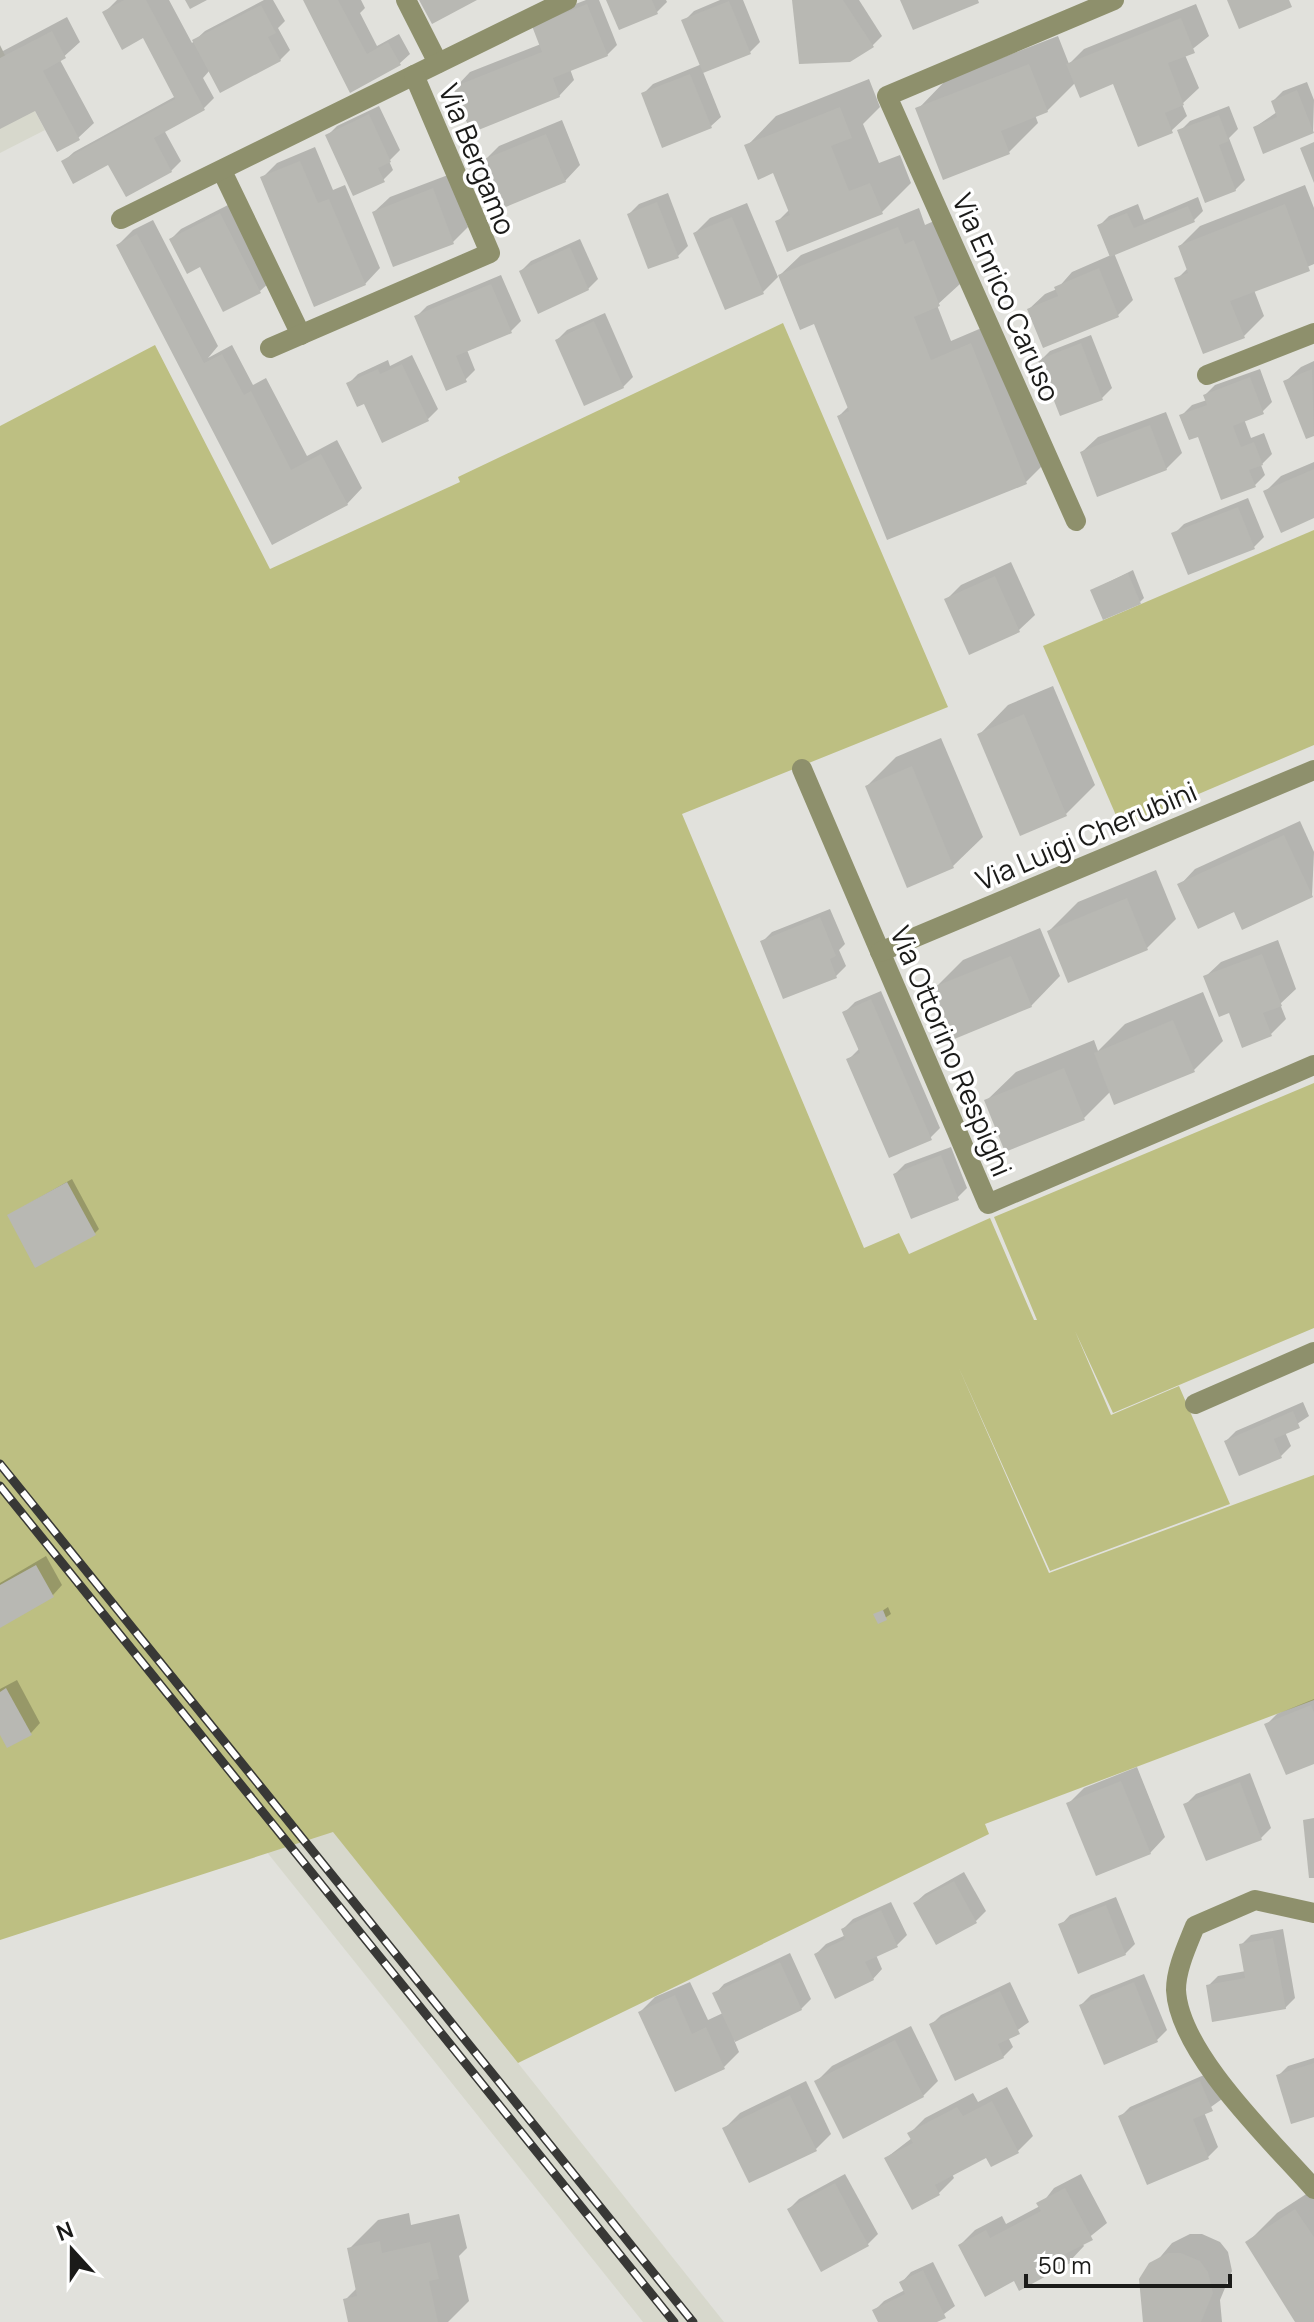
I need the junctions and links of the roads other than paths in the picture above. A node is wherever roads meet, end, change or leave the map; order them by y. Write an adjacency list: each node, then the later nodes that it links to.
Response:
1 (406, 0): 4 (street, Via Bergamo)
2 (567, 0): 4 (street, Via Bergamo)
3 (1114, 0): 12 (street, Via Enrico Caruso)
4 (438, 63): 5 (street, Via Bergamo)
5 (414, 75): 6 (street, Via Bergamo); 9 (street, Via Bergamo)
6 (222, 171): 7 (street, Via Bergamo); 9 (street)
7 (121, 219)
8 (1314, 333): 11 (street)
9 (301, 335): 10 (street, Via Bergamo)
10 (270, 348)
11 (1207, 375)
12 (1076, 521)
13 (802, 769): 15 (street, Via Ottorino Respighi)
14 (1314, 770): 15 (street, Via Luigi Cherubini)
15 (880, 952): 16 (street, Via Ottorino Respighi)
16 (1314, 1065)
17 (1314, 1352): 18 (street)
18 (1195, 1404)
19 (1314, 1913): 20 (street)
20 (1314, 2189)

